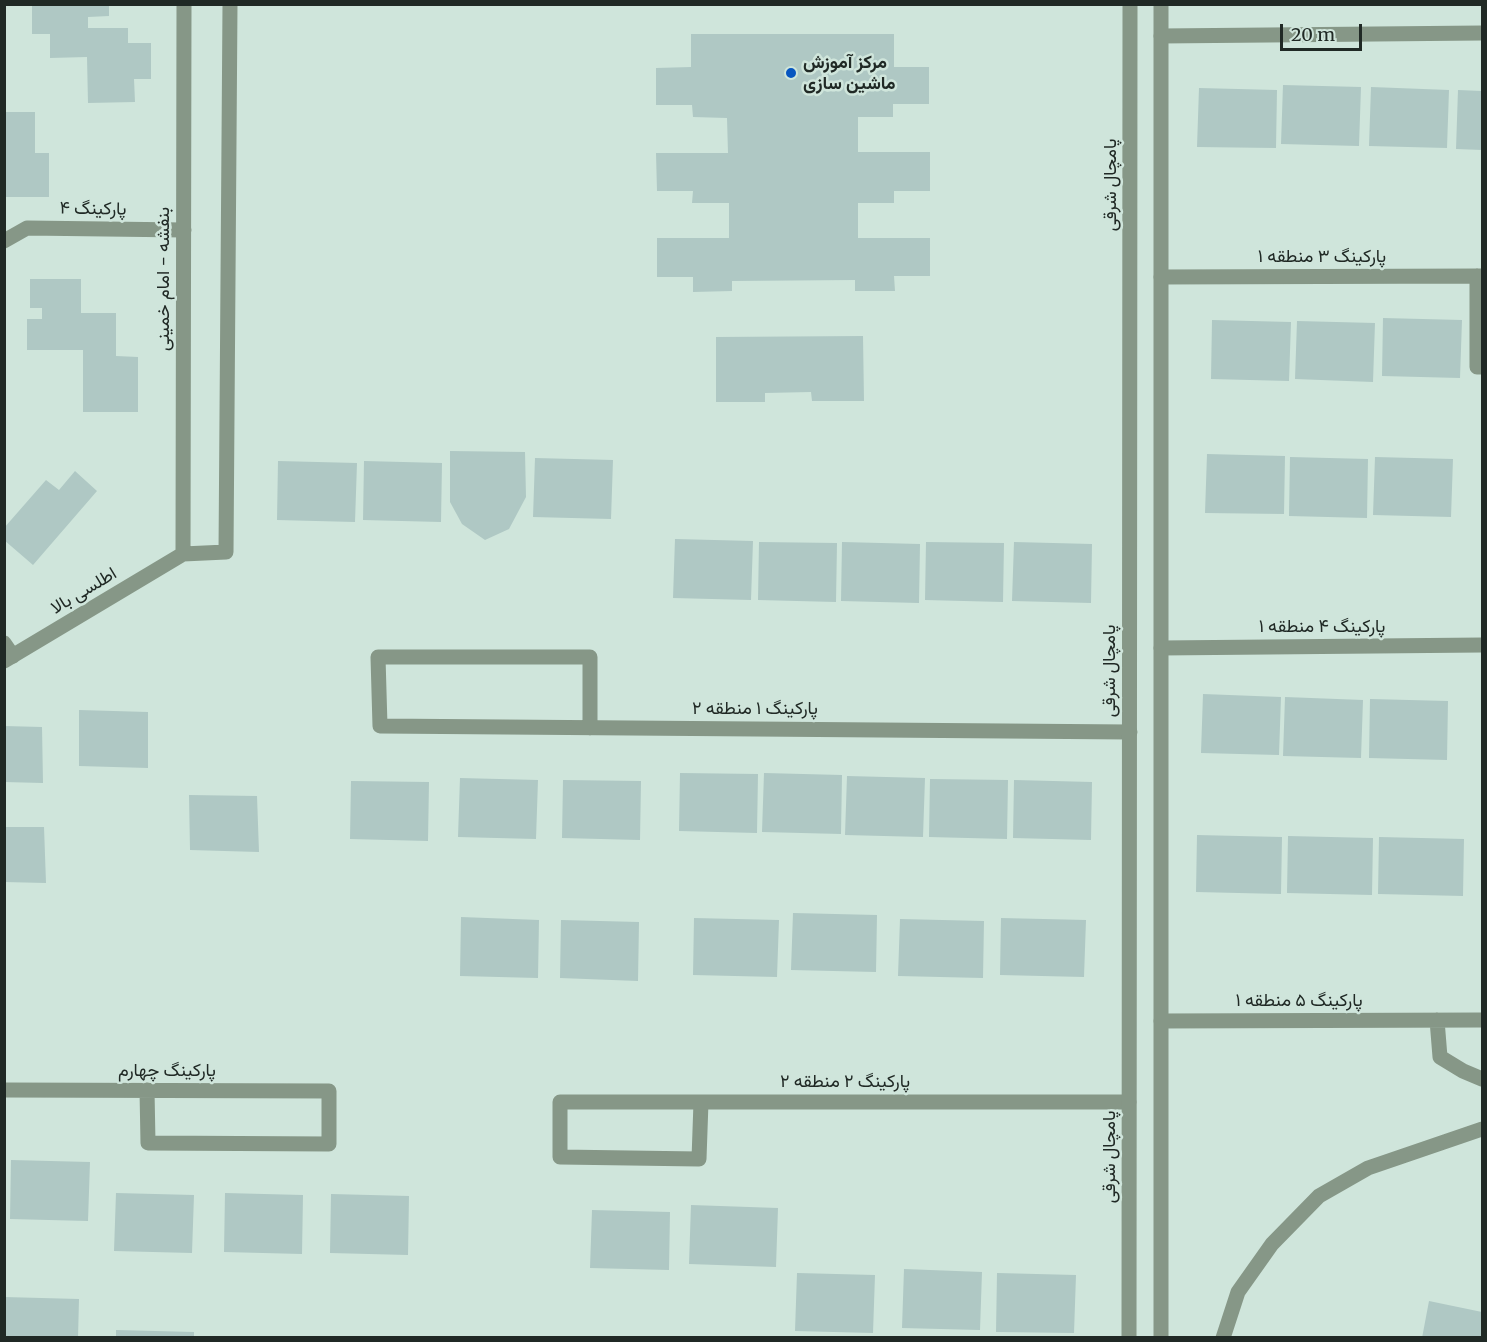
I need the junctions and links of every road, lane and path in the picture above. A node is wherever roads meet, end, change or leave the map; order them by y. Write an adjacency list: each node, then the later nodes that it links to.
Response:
1 (184, 4): 7 (street, بنفشه - امام خمینی)
2 (230, 4): 12 (street)
3 (1130, 4): 17 (street, پامچال شرقی)
4 (1161, 4): 6 (street)
5 (1482, 33): 6 (street)
6 (1161, 36): 10 (street)
7 (184, 230): 8 (street, پارکینگ ۴); 12 (street, بنفشه - امام خمینی)
8 (4, 242)
9 (1480, 276): 10 (street, پارکینگ ۳ منطقه ۱); 11 (street)
10 (1161, 277): 14 (street)
11 (1482, 367)
12 (183, 554): 15 (street, اطلسی بالا)
13 (1482, 645): 14 (street, پارکینگ ۴ منطقه ۱)
14 (1161, 648): 18 (street)
15 (7, 654)
16 (590, 728): 16 (street, پارکینگ ۱ منطقه ۲); 17 (street, پارکینگ ۱ منطقه ۲)
17 (1130, 732): 25 (street, پامچال شرقی)
18 (1161, 1020): 19 (street, پارکینگ ۵ منطقه ۱); 28 (street)
19 (1437, 1020): 20 (street, پارکینگ ۵ منطقه ۱); 21 (street)
20 (1482, 1020)
21 (1482, 1079)
22 (4, 1090): 23 (street, پارکینگ چهارم)
23 (147, 1090): 23 (street, پارکینگ چهارم)
24 (701, 1102): 24 (street, پارکینگ ۲ منطقه ۲); 25 (street, پارکینگ ۲ منطقه ۲)
25 (1129, 1102): 27 (street, پامچال شرقی)
26 (1482, 1129): 29 (street)
27 (1129, 1338)
28 (1161, 1338)
29 (1223, 1338)

